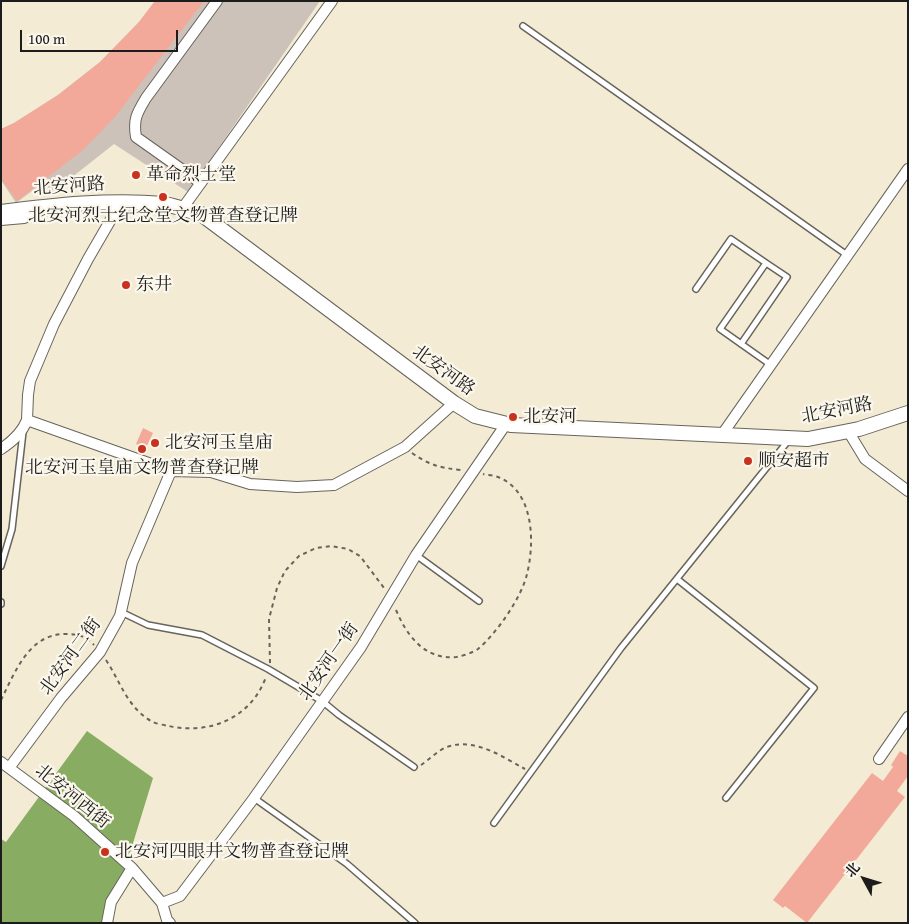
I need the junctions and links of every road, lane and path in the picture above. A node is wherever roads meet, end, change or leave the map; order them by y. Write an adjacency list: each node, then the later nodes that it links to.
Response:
1 (217, 1): 5 (street)
2 (332, 1): 5 (street)
3 (523, 26): 11 (lane)
4 (908, 169): 11 (street)
5 (201, 183): 8 (street)
6 (121, 202): 7 (main road, 北安河路); 8 (main road, 北安河路); 19 (street)
7 (50, 205): 9 (main road, 北安河路); 10 (street)
8 (182, 209): 16 (main road, 北安河路)
9 (1, 212)
10 (1, 220)
11 (847, 255): 15 (street)
12 (766, 263): 13 (lane); 14 (lane); 14 (lane)
13 (696, 289)
14 (741, 344): 15 (lane)
15 (771, 365): 21 (street)
16 (454, 403): 18 (main road, 北安河路); 23 (street)
17 (908, 414): 20 (main road, 北安河路)
18 (506, 424): 21 (main road, 北安河路); 26 (street, 北安河一街)
19 (25, 425): 24 (street); 25 (street); 29 (lane)
20 (848, 431): 22 (main road, 北安河路); 27 (street)
21 (721, 436): 22 (main road, 北安河路)
22 (790, 438): 30 (lane)
23 (405, 447): 25 (street); 26 (path)
24 (1, 449)
25 (171, 471): 33 (street, 北安河二街)
26 (473, 472): 28 (street, 北安河一街); 31 (path)
27 (908, 491)
28 (416, 555): 31 (street, 北安河一街); 32 (lane)
29 (1, 566)
30 (677, 579): 42 (lane); 44 (lane)
31 (390, 598): 35 (path); 37 (street, 北安河一街)
32 (478, 601)
33 (121, 612): 34 (street, 北安河二街); 35 (lane)
34 (100, 652): 35 (path); 36 (path); 40 (street, 北安河二街)
35 (268, 668): 37 (lane)
36 (1, 700)
37 (322, 701): 41 (lane); 43 (street, 北安河一街)
38 (908, 717): 39 (street)
39 (879, 759)
40 (5, 765): 46 (street, 北安河西街)
41 (414, 767): 42 (path)
42 (531, 772): 45 (lane)
43 (254, 798): 47 (street, 北安河一街); 50 (lane)
44 (726, 798)
45 (494, 823)
46 (132, 868): 47 (street, 北安河西街); 48 (street)
47 (162, 903): 49 (street, 北安河西街)
48 (107, 923)
49 (170, 923)
50 (415, 923)

